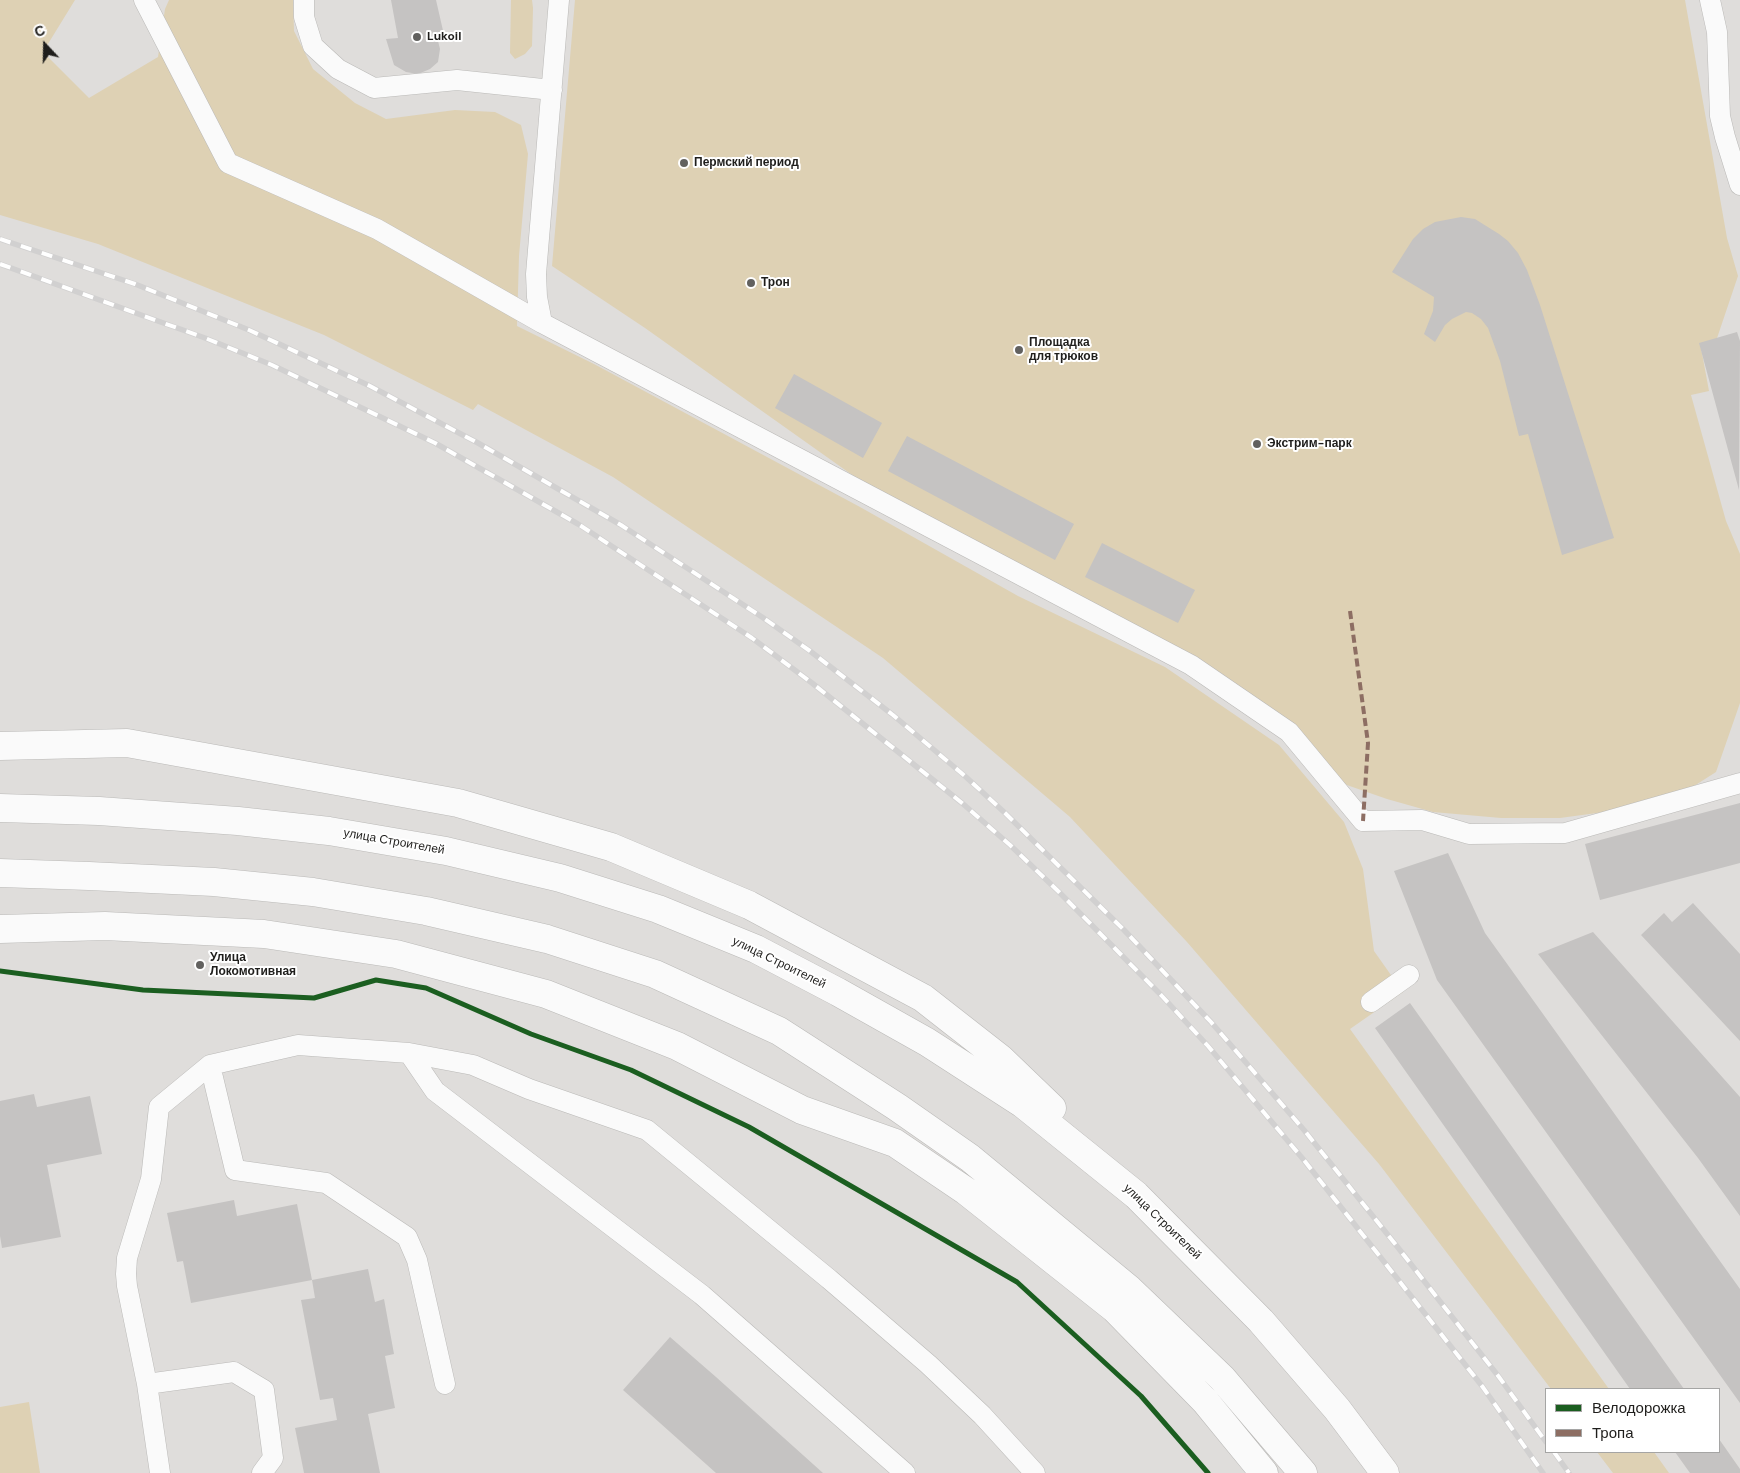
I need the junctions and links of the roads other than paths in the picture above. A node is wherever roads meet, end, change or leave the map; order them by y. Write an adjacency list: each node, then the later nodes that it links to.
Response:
1 (144, 0): 7 (lane)
2 (304, 0): 5 (lane)
3 (559, 0): 5 (lane)
4 (1710, 0): 6 (lane)
5 (552, 90): 7 (lane)
6 (1740, 185)
7 (542, 323): 9 (lane)
8 (0, 746): 17 (main road)
9 (1740, 783)
10 (0, 808): 17 (main road, улица Строителей)
11 (0, 874): 25 (main road)
12 (0, 929): 24 (main road)
13 (1409, 975): 14 (lane)
14 (1371, 1002)
15 (409, 1053): 16 (lane); 22 (lane); 23 (lane)
16 (210, 1065): 18 (lane); 19 (lane)
17 (1261, 1321): 26 (main road, улица Строителей)
18 (147, 1384): 20 (lane); 21 (lane)
19 (445, 1384)
20 (160, 1473)
21 (262, 1473)
22 (905, 1473)
23 (1035, 1473)
24 (1264, 1473)
25 (1303, 1473)
26 (1385, 1473)

